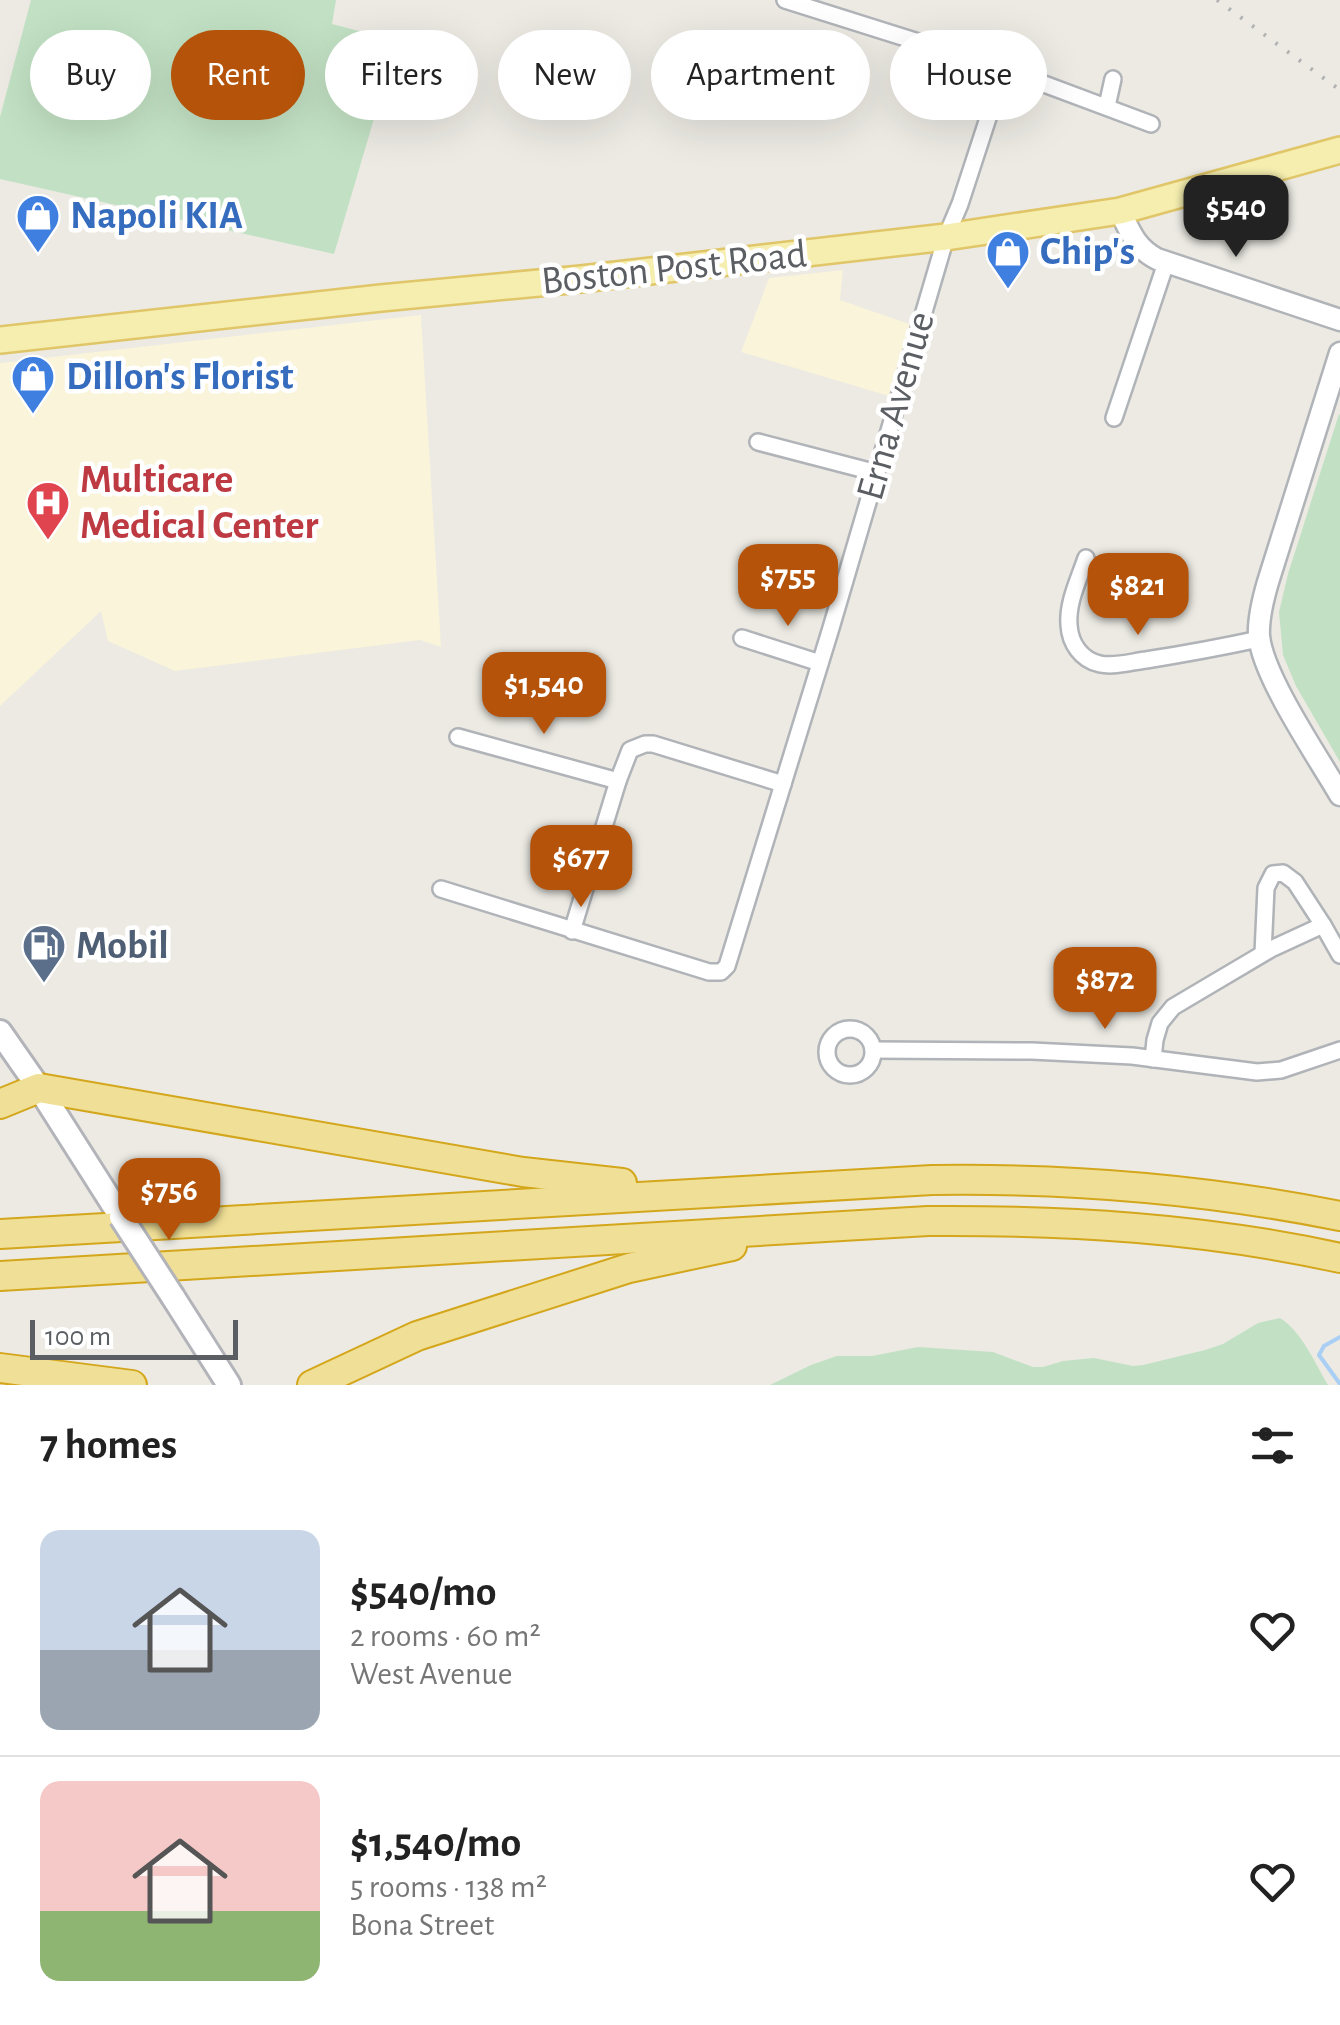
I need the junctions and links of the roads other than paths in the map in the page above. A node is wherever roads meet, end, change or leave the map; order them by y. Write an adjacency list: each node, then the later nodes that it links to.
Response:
1 (785, 0): 2 (street)
2 (890, 33)
3 (1113, 79): 5 (street)
4 (1047, 84): 5 (street)
5 (1107, 106): 7 (street)
6 (987, 120): 10 (street, Erna Avenue)
7 (1151, 124)
8 (1340, 150): 9 (main road, Boston Post Road)
9 (1120, 211): 10 (main road, Boston Post Road); 11 (street)
10 (946, 237): 13 (main road, Boston Post Road); 17 (street, Erna Avenue)
11 (1166, 263): 12 (street); 15 (street)
12 (1340, 320)
13 (0, 340)
14 (1340, 353): 20 (street)
15 (1114, 418)
16 (758, 442): 17 (street)
17 (877, 474): 21 (street, Erna Avenue)
18 (1086, 558): 20 (street)
19 (742, 638): 21 (street)
20 (1260, 639): 25 (street)
21 (820, 663): 24 (street, Erna Avenue)
22 (458, 737): 23 (street)
23 (618, 782): 24 (street); 28 (street)
24 (783, 784): 28 (street, Erna Avenue)
25 (1340, 796)
26 (441, 889): 28 (street)
27 (1322, 925): 29 (street); 29 (street); 30 (street)
28 (572, 931)
29 (1263, 953): 34 (street)
30 (1340, 955)
31 (0, 1032): 35 (main road)
32 (873, 1050): 34 (street)
33 (1340, 1050): 34 (street)
34 (1153, 1058)
35 (39, 1088): 36 (highway); 37 (highway); 46 (main road, bridge)
36 (0, 1104)
37 (779, 1188): 38 (highway); 40 (highway)
38 (1340, 1216)
39 (827, 1226): 41 (highway); 42 (highway); 44 (highway)
40 (0, 1234)
41 (1340, 1258)
42 (0, 1276)
43 (0, 1368): 45 (highway)
44 (310, 1384)
45 (132, 1385)
46 (229, 1385)

